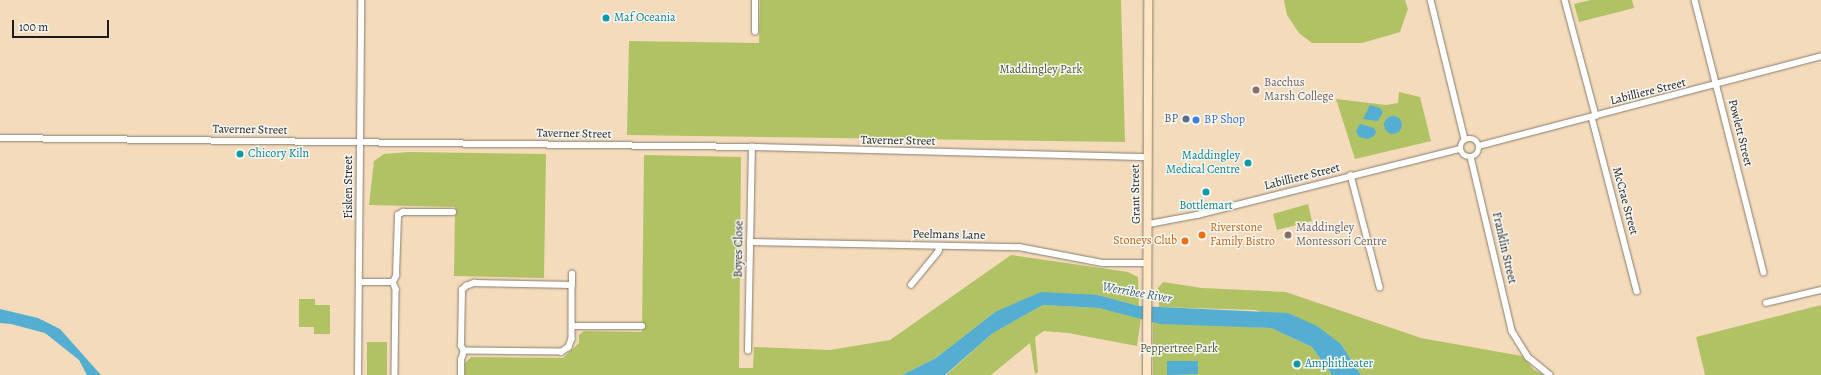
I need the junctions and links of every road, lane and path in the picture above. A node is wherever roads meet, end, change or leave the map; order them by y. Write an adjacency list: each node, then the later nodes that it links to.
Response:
1 (361, 0): 13 (street, Fisken Street)
2 (755, 0): 7 (street)
3 (1148, 0): 17 (main road, Grant Street)
4 (1431, 0): 12 (street)
5 (1565, 0): 10 (street, McCrae Street)
6 (1695, 0): 9 (street, Powlett Street)
7 (755, 32)
8 (1821, 56): 9 (street, Labilliere Street)
9 (1716, 85): 10 (street, Labilliere Street); 25 (street, Powlett Street)
10 (1594, 117): 14 (street, Labilliere Street); 33 (street, McCrae Street)
11 (0, 138): 13 (street, Taverner Street)
12 (1465, 140): 14 (street); 16 (street)
13 (360, 142): 15 (street, Taverner Street); 27 (street, Fisken Street)
14 (1479, 146): 18 (street)
15 (752, 147): 17 (street, Taverner Street); 22 (street, Boyes Close)
16 (1460, 149): 18 (street); 19 (street, Labilliere Street)
17 (1147, 157): 21 (main road, Grant Street)
18 (1471, 157): 43 (street, Franklin Street)
19 (1351, 175): 21 (street, Labilliere Street); 31 (street)
20 (453, 212): 28 (street)
21 (1149, 224): 24 (main road, Grant Street)
22 (750, 242): 23 (street, Peelmans Lane); 38 (street, Boyes Close)
23 (940, 246): 24 (street, Peelmans Lane); 30 (street)
24 (1146, 264): 42 (main road, Grant Street)
25 (1764, 272)
26 (572, 274): 29 (street)
27 (359, 282): 28 (street); 39 (street, Fisken Street)
28 (393, 282): 40 (street)
29 (572, 285): 35 (street); 37 (street)
30 (910, 285)
31 (1380, 287)
32 (1821, 290): 34 (street)
33 (1637, 291)
34 (1766, 303)
35 (572, 326): 36 (street); 37 (street)
36 (642, 326)
37 (464, 351): 41 (street)
38 (748, 351)
39 (358, 375)
40 (395, 375)
41 (461, 375)
42 (1146, 375)
43 (1550, 375)

